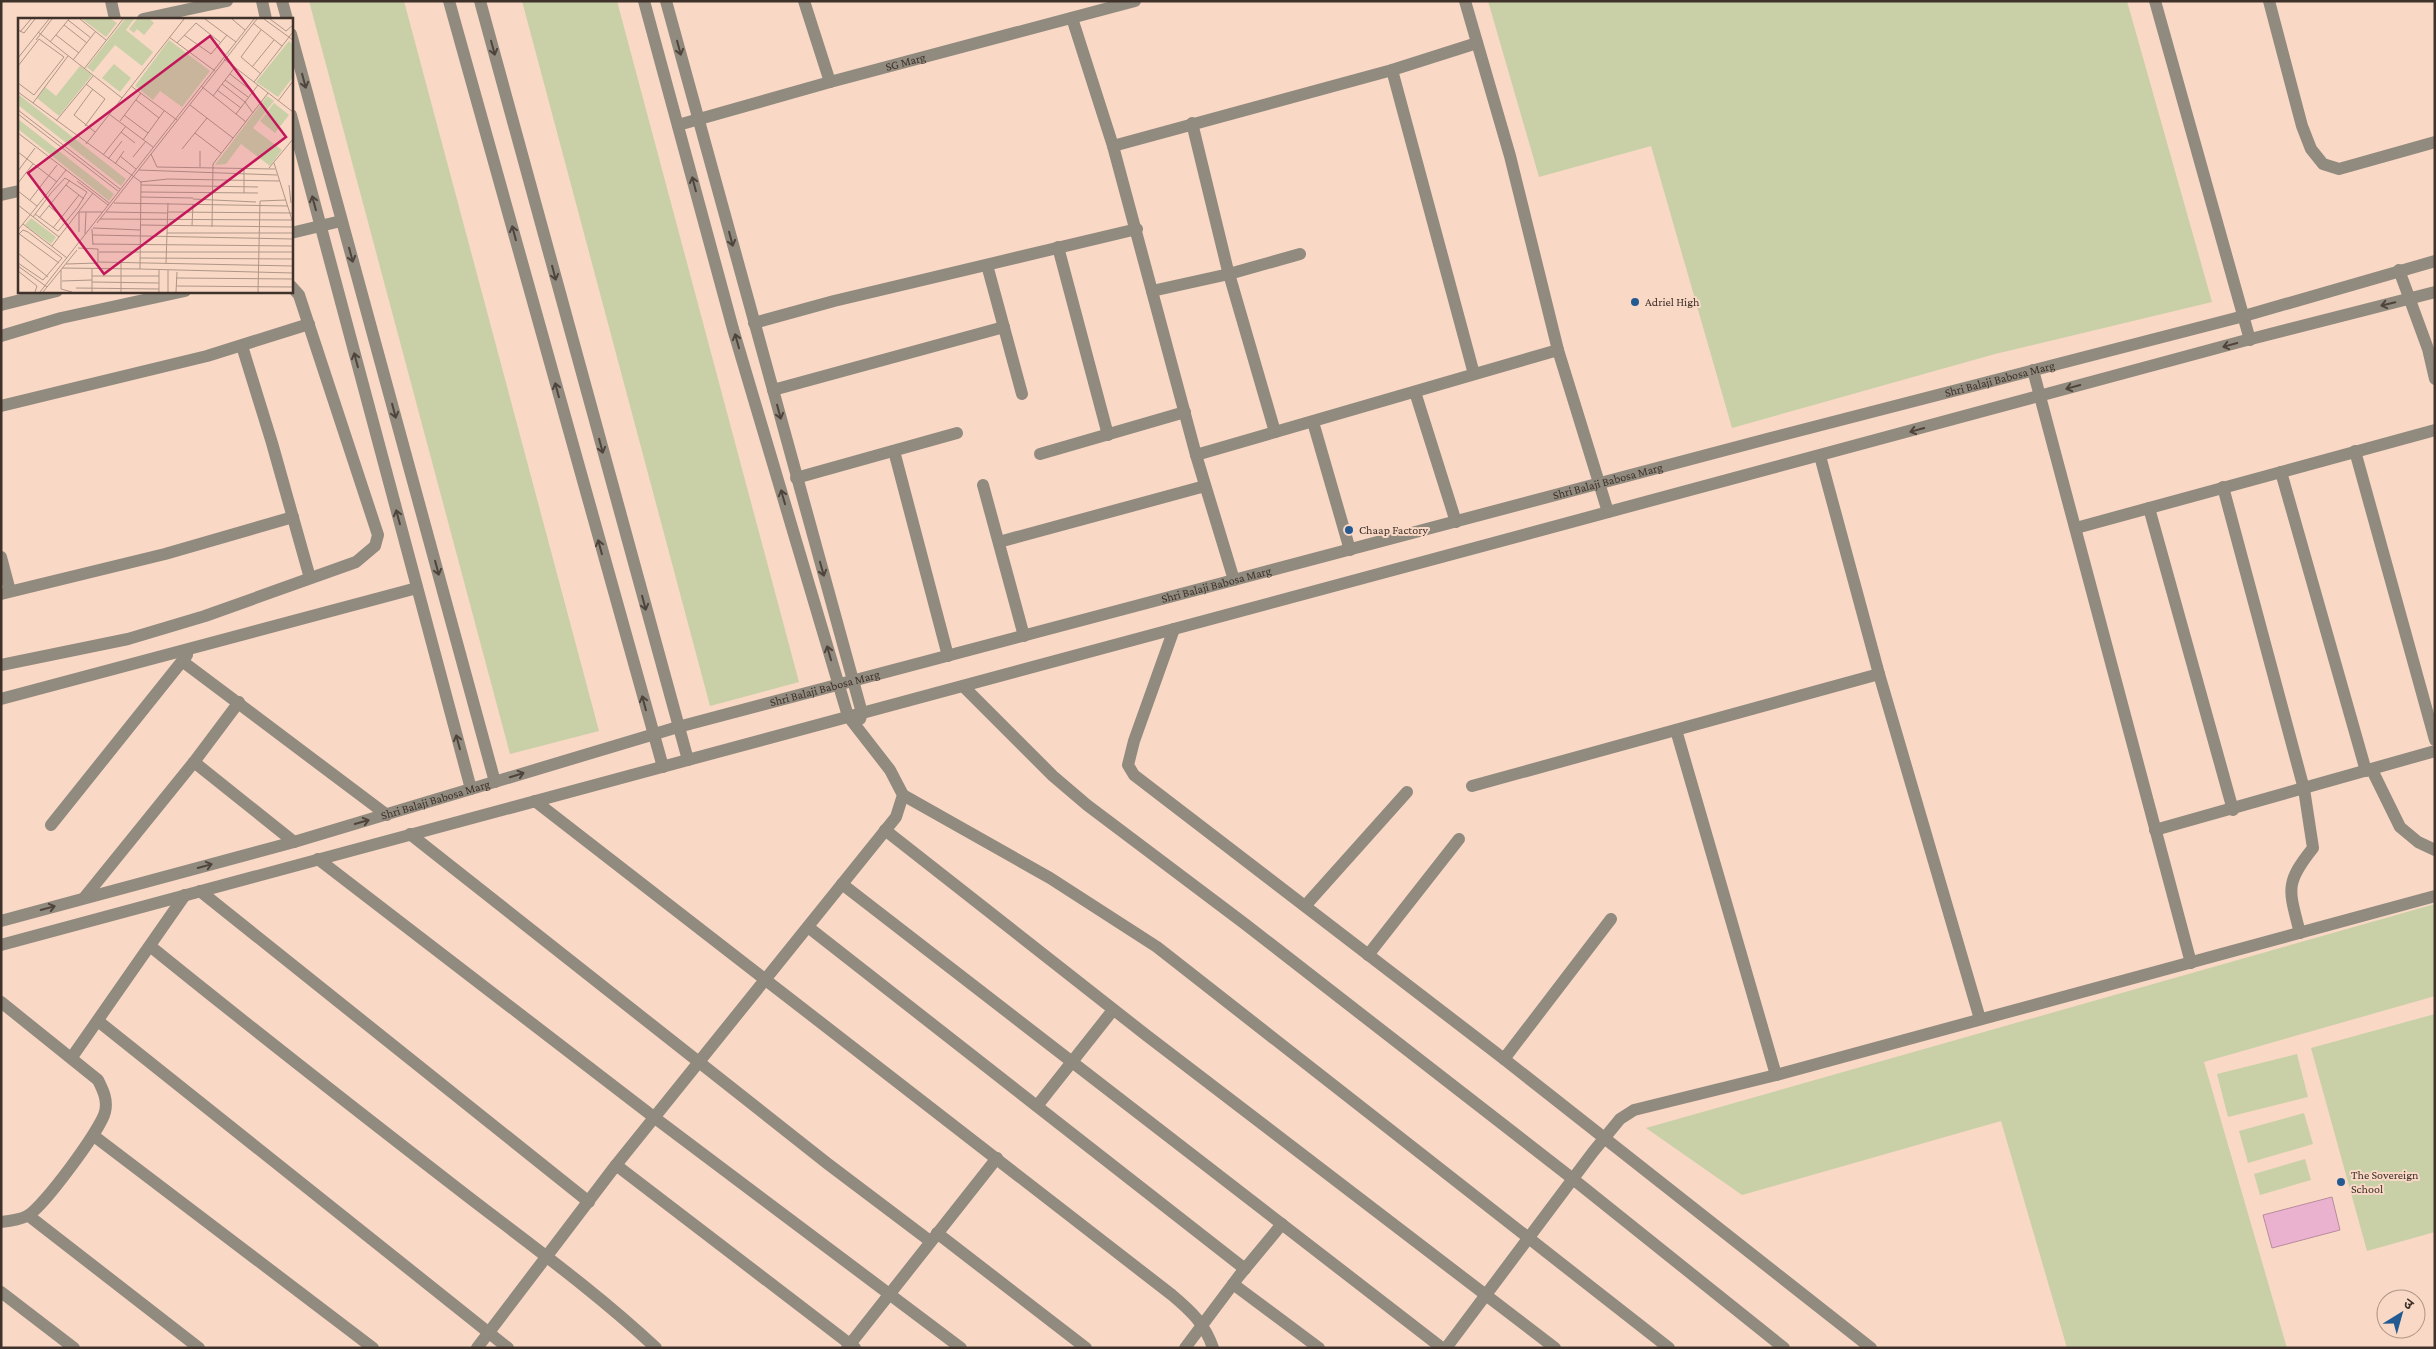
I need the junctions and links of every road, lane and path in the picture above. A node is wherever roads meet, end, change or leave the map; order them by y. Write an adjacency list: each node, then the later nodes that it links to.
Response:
1 (111, 1): 14 (street)
2 (227, 1): 15 (street)
3 (262, 1): 16 (street)
4 (282, 1): 17 (street)
5 (450, 1): 110 (street, one-way to 5)
6 (480, 1): 107 (street, one-way to 107)
7 (644, 1): 26 (street)
8 (666, 1): 24 (street, one-way to 24)
9 (804, 1): 22 (street)
10 (1135, 1): 18 (street, SG Marg)
11 (1466, 1): 20 (street)
12 (2155, 1): 48 (street)
13 (2269, 1): 27 (street)
14 (115, 18)
15 (148, 18)
16 (266, 18)
17 (287, 18)
18 (1072, 18): 22 (street, SG Marg); 28 (street)
19 (292, 38): 31 (street, one-way to 31)
20 (1477, 43): 21 (street); 55 (street)
21 (1392, 70): 25 (street); 57 (street)
22 (830, 82): 24 (street, SG Marg)
23 (292, 118): 32 (street, one-way to 23)
24 (698, 120): 26 (street, SG Marg); 50 (street, one-way to 50)
25 (1192, 123): 28 (street); 40 (street)
26 (678, 125): 101 (street, one-way to 26)
27 (2435, 142)
28 (1113, 146): 33 (street)
29 (18, 191): 30 (street)
30 (1, 195)
31 (342, 221): 32 (street); 117 (street, one-way to 117)
32 (320, 226): 34 (street); 91 (street, one-way to 32)
33 (1137, 229): 35 (street); 42 (street)
34 (292, 233)
35 (1058, 247): 38 (street); 69 (street)
36 (1300, 254): 40 (street)
37 (2435, 261): 39 (street, Shri Balaji Babosa Marg)
38 (986, 265): 50 (street); 51 (street)
39 (2400, 270): 46 (street); 48 (street, Shri Balaji Babosa Marg)
40 (1229, 274): 42 (street); 67 (street)
41 (292, 287): 49 (street)
42 (1152, 291): 64 (street)
43 (53, 292): 47 (street)
44 (180, 292): 52 (street)
45 (2435, 292): 46 (street, Shri Balaji Babosa Marg)
46 (2410, 298): 53 (street, Shri Balaji Babosa Marg, one-way to 53); 58 (street)
47 (1, 305)
48 (2244, 316): 53 (street); 56 (street, Shri Balaji Babosa Marg)
49 (308, 324): 54 (street); 89 (street)
50 (754, 324): 59 (street)
51 (1004, 327): 59 (street); 61 (street)
52 (1, 336)
53 (2250, 340): 62 (street, Shri Balaji Babosa Marg, one-way to 62)
54 (242, 346): 63 (street); 83 (street)
55 (1558, 350): 57 (street); 77 (street)
56 (2033, 370): 62 (street); 77 (street, Shri Balaji Babosa Marg)
57 (1474, 374): 60 (street)
58 (2435, 378)
59 (772, 390): 76 (street, one-way to 76)
60 (1415, 392): 65 (street); 84 (street)
61 (1022, 394)
62 (2040, 396): 74 (street, Shri Balaji Babosa Marg, one-way to 74); 85 (street)
63 (1, 406)
64 (1185, 412): 69 (street); 73 (street)
65 (1313, 422): 67 (street); 87 (street)
66 (2435, 430): 71 (street)
67 (1275, 432): 73 (street)
68 (957, 433): 70 (street)
69 (1108, 434): 72 (street)
70 (894, 451): 76 (street); 96 (street)
71 (2355, 451): 75 (street); 111 (street)
72 (1040, 454)
73 (1196, 455): 79 (street)
74 (1820, 456): 82 (street, Shri Balaji Babosa Marg); 99 (street)
75 (2280, 472): 80 (street); 116 (street)
76 (796, 478): 100 (street, one-way to 100)
77 (1600, 484): 82 (street); 84 (street, Shri Balaji Babosa Marg)
78 (983, 485): 86 (street)
79 (1205, 486): 86 (street); 90 (street)
80 (2223, 488): 81 (street); 120 (street)
81 (2149, 508): 85 (street); 124 (street)
82 (1608, 512): 93 (street, Shri Balaji Babosa Marg)
83 (293, 517): 89 (street); 92 (street)
84 (1456, 522): 87 (street, Shri Balaji Babosa Marg)
85 (2076, 528): 128 (street)
86 (999, 542): 94 (street)
87 (1350, 550): 90 (street, Shri Balaji Babosa Marg)
88 (1, 557): 92 (street)
89 (310, 578): 98 (street)
90 (1234, 580): 94 (street, Shri Balaji Babosa Marg)
91 (417, 588): 95 (street); 119 (street, one-way to 91)
92 (6, 592)
93 (1174, 629): 102 (street, Shri Balaji Babosa Marg); 139 (street)
94 (1024, 636): 96 (street, Shri Balaji Babosa Marg)
95 (193, 648): 97 (street); 103 (street)
96 (948, 656): 100 (street, Shri Balaji Babosa Marg)
97 (182, 661): 104 (street); 126 (street)
98 (1, 665)
99 (1879, 674): 109 (street); 151 (street)
100 (853, 681): 101 (street, Shri Balaji Babosa Marg); 105 (street)
101 (839, 684): 106 (street); 107 (street, Shri Balaji Babosa Marg)
102 (963, 686): 105 (street, Shri Balaji Babosa Marg); 164 (street)
103 (1, 699)
104 (239, 702): 114 (street); 125 (street)
105 (862, 713): 106 (street, Shri Balaji Babosa Marg); 108 (street)
106 (848, 716): 108 (street); 113 (street, Shri Balaji Babosa Marg)
107 (678, 727): 110 (street, Shri Balaji Babosa Marg); 113 (street)
108 (858, 728): 122 (street)
109 (1676, 730): 118 (street); 157 (street)
110 (652, 734): 115 (street); 117 (street, Shri Balaji Babosa Marg, one-way to 110)
111 (2435, 740)
112 (2435, 751): 116 (street)
113 (688, 760): 115 (street, Shri Balaji Babosa Marg)
114 (194, 762): 131 (street); 138 (street)
115 (662, 767): 123 (street, Shri Balaji Babosa Marg)
116 (2369, 770): 120 (street); 132 (street)
117 (495, 782): 119 (street, Shri Balaji Babosa Marg)
118 (1472, 786)
119 (471, 789): 125 (street, Shri Balaji Babosa Marg)
120 (2304, 789): 124 (street); 143 (street)
121 (1407, 792): 139 (street)
122 (902, 795): 127 (street); 170 (street)
123 (535, 801): 129 (street, Shri Balaji Babosa Marg); 148 (street)
124 (2233, 810): 128 (street)
125 (387, 814): 131 (street, Shri Balaji Babosa Marg, one-way to 125)
126 (52, 825)
127 (885, 830): 134 (street); 150 (street)
128 (2155, 830): 147 (street)
129 (410, 834): 133 (street, Shri Balaji Babosa Marg); 156 (street)
130 (1458, 839): 146 (street)
131 (294, 842): 138 (street, Shri Balaji Babosa Marg, one-way to 131)
132 (2435, 850)
133 (318, 859): 135 (street, Shri Balaji Babosa Marg); 159 (street)
134 (842, 884): 142 (street); 155 (street)
135 (200, 891): 136 (street, Shri Balaji Babosa Marg); 165 (street)
136 (185, 895): 144 (street, Shri Balaji Babosa Marg); 145 (street)
137 (2435, 896): 143 (street)
138 (84, 898): 141 (street, Shri Balaji Babosa Marg, one-way to 138)
139 (1305, 906): 146 (street)
140 (1611, 919): 154 (street)
141 (1, 921)
142 (808, 927): 148 (street); 158 (street)
143 (2300, 933): 147 (street)
144 (1, 944)
145 (150, 946): 152 (street); 171 (street)
146 (1368, 955): 154 (street)
147 (2191, 963): 151 (street)
148 (765, 980): 156 (street); 162 (street)
149 (1, 1002): 153 (street)
150 (1113, 1010): 155 (street); 176 (street)
151 (1980, 1019): 157 (street)
152 (98, 1021): 153 (street); 178 (street)
153 (72, 1057): 160 (street)
154 (1504, 1059): 161 (street)
155 (1072, 1062): 158 (street); 168 (street)
156 (699, 1063): 159 (street); 169 (street)
157 (1776, 1076): 161 (street)
158 (1037, 1106): 172 (street)
159 (655, 1118): 163 (street); 175 (street)
160 (94, 1136): 166 (street); 182 (street)
161 (1604, 1138): 164 (street); 195 (street)
162 (997, 1158): 169 (street); 177 (street)
163 (616, 1166): 165 (street); 179 (street)
164 (1573, 1179): 170 (street); 194 (street)
165 (588, 1202): 171 (street)
166 (29, 1216): 167 (street); 181 (street)
167 (1, 1222)
168 (1282, 1224): 172 (street); 191 (street)
169 (933, 1237): 175 (street); 187 (street)
170 (1529, 1237): 176 (street); 193 (street)
171 (548, 1258): 178 (street); 185 (street)
172 (1245, 1269): 173 (street)
173 (1233, 1284): 177 (street); 190 (street)
174 (1, 1292): 180 (street)
175 (890, 1293): 179 (street); 186 (street)
176 (1486, 1294): 191 (street); 192 (street)
177 (1202, 1324): 188 (street); 189 (street)
178 (488, 1333): 183 (street); 184 (street)
179 (850, 1346)
180 (74, 1348)
181 (199, 1348)
182 (372, 1348)
183 (477, 1348)
184 (508, 1348)
185 (656, 1348)
186 (961, 1348)
187 (1086, 1348)
188 (1185, 1348)
189 (1213, 1348)
190 (1319, 1348)
191 (1444, 1348)
192 (1555, 1348)
193 (1669, 1348)
194 (1784, 1348)
195 (1871, 1348)

